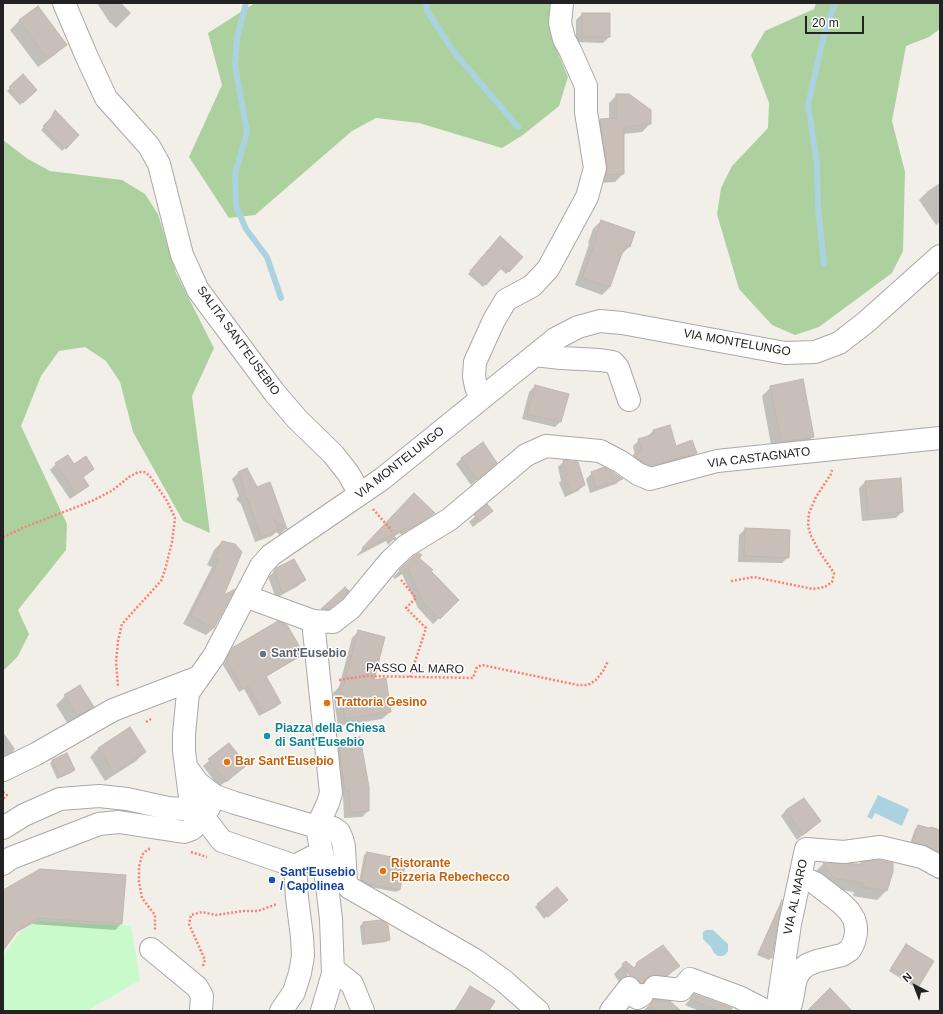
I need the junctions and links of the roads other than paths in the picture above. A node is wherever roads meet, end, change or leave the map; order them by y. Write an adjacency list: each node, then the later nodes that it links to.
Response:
1 (64, 3): 8 (street, SALITA SANT'EUSEBIO)
2 (562, 3): 5 (street)
3 (940, 256): 4 (street, VIA MONTELUNGO)
4 (535, 355): 5 (street, VIA MONTELUNGO); 6 (street)
5 (481, 398): 8 (street, VIA MONTELUNGO)
6 (629, 400)
7 (940, 438): 10 (street, VIA CASTAGNATO)
8 (360, 494): 9 (street, VIA MONTELUNGO)
9 (245, 596): 10 (street); 11 (street)
10 (323, 622): 16 (street)
11 (200, 677): 12 (street); 13 (street)
12 (187, 768): 14 (street); 15 (street)
13 (3, 770)
14 (235, 803): 15 (street); 16 (street)
15 (198, 810): 17 (street); 19 (street); 20 (street)
16 (317, 827): 18 (street); 29 (street)
17 (3, 828)
18 (323, 857): 20 (street); 24 (street)
19 (3, 864)
20 (295, 866): 26 (street)
21 (940, 867): 22 (street, VIA AL MARO)
22 (801, 878): 32 (street, VIA AL MARO); 33 (street)
23 (153, 951): 25 (street)
24 (333, 968): 27 (street); 28 (street)
25 (201, 1011)
26 (281, 1011)
27 (322, 1011)
28 (363, 1011)
29 (538, 1011)
30 (611, 1011): 31 (street)
31 (766, 1011)
32 (777, 1011)
33 (789, 1011)

